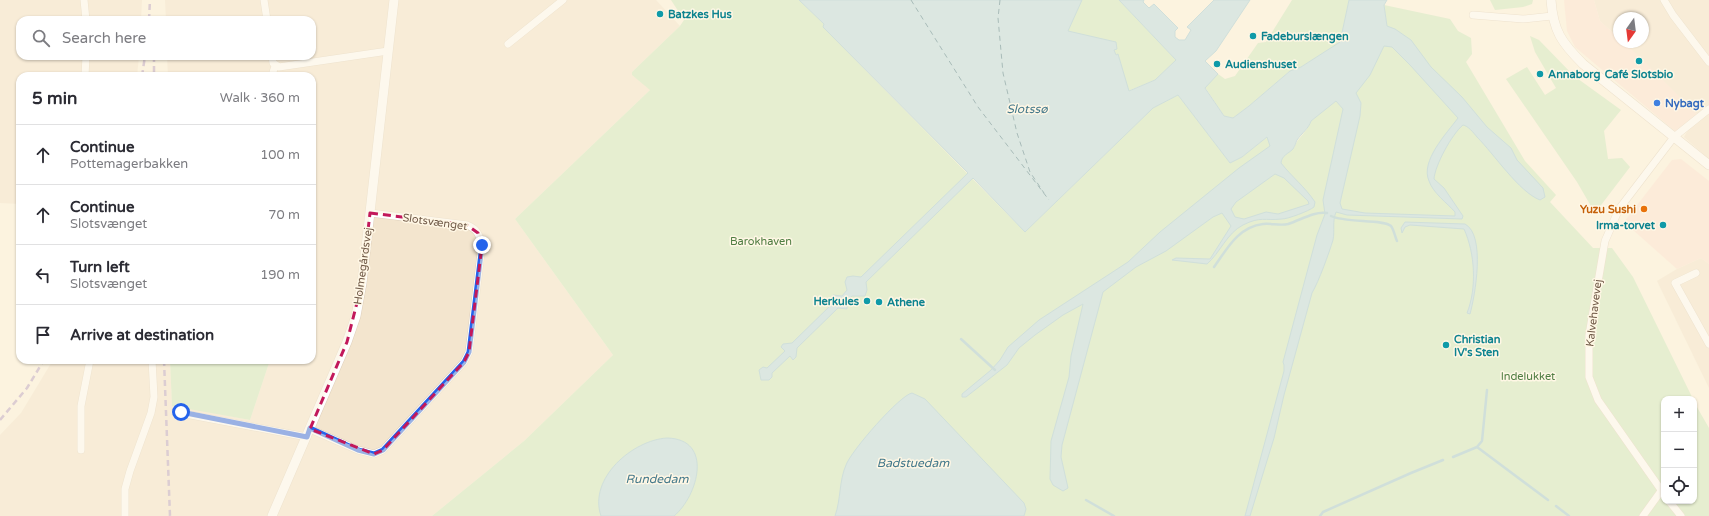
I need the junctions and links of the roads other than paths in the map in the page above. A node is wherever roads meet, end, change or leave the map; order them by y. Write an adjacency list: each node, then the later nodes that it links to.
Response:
1 (84, 0): 8 (street)
2 (264, 0): 9 (street)
3 (394, 0): 12 (street, Holmegårdsvej)
4 (563, 0): 11 (street)
5 (1551, 0): 10 (street)
6 (1664, 0): 15 (street)
7 (1473, 15): 10 (street)
8 (86, 16)
9 (266, 16)
10 (1552, 16): 20 (street)
11 (508, 44)
12 (388, 51): 16 (street); 22 (street, Holmegårdsvej)
13 (86, 60): 17 (street)
14 (273, 60): 16 (street)
15 (1709, 62)
16 (275, 66): 18 (street)
17 (85, 72)
18 (273, 72)
19 (1709, 109): 20 (street, Kalvehavevej)
20 (1674, 137): 21 (street); 30 (street, Kalvehavevej)
21 (1709, 165)
22 (370, 213): 28 (street, Holmegårdsvej); 28 (street, Slotsvænget)
23 (1696, 273): 24 (street)
24 (1709, 344)
25 (89, 364): 29 (street)
26 (152, 364): 33 (street)
27 (174, 412): 28 (street)
28 (308, 433): 34 (street, Holmegårdsvej)
29 (81, 450)
30 (1661, 490)
31 (1661, 495): 35 (street)
32 (1671, 504): 36 (street)
33 (126, 516)
34 (272, 516)
35 (1643, 516)
36 (1680, 516)

